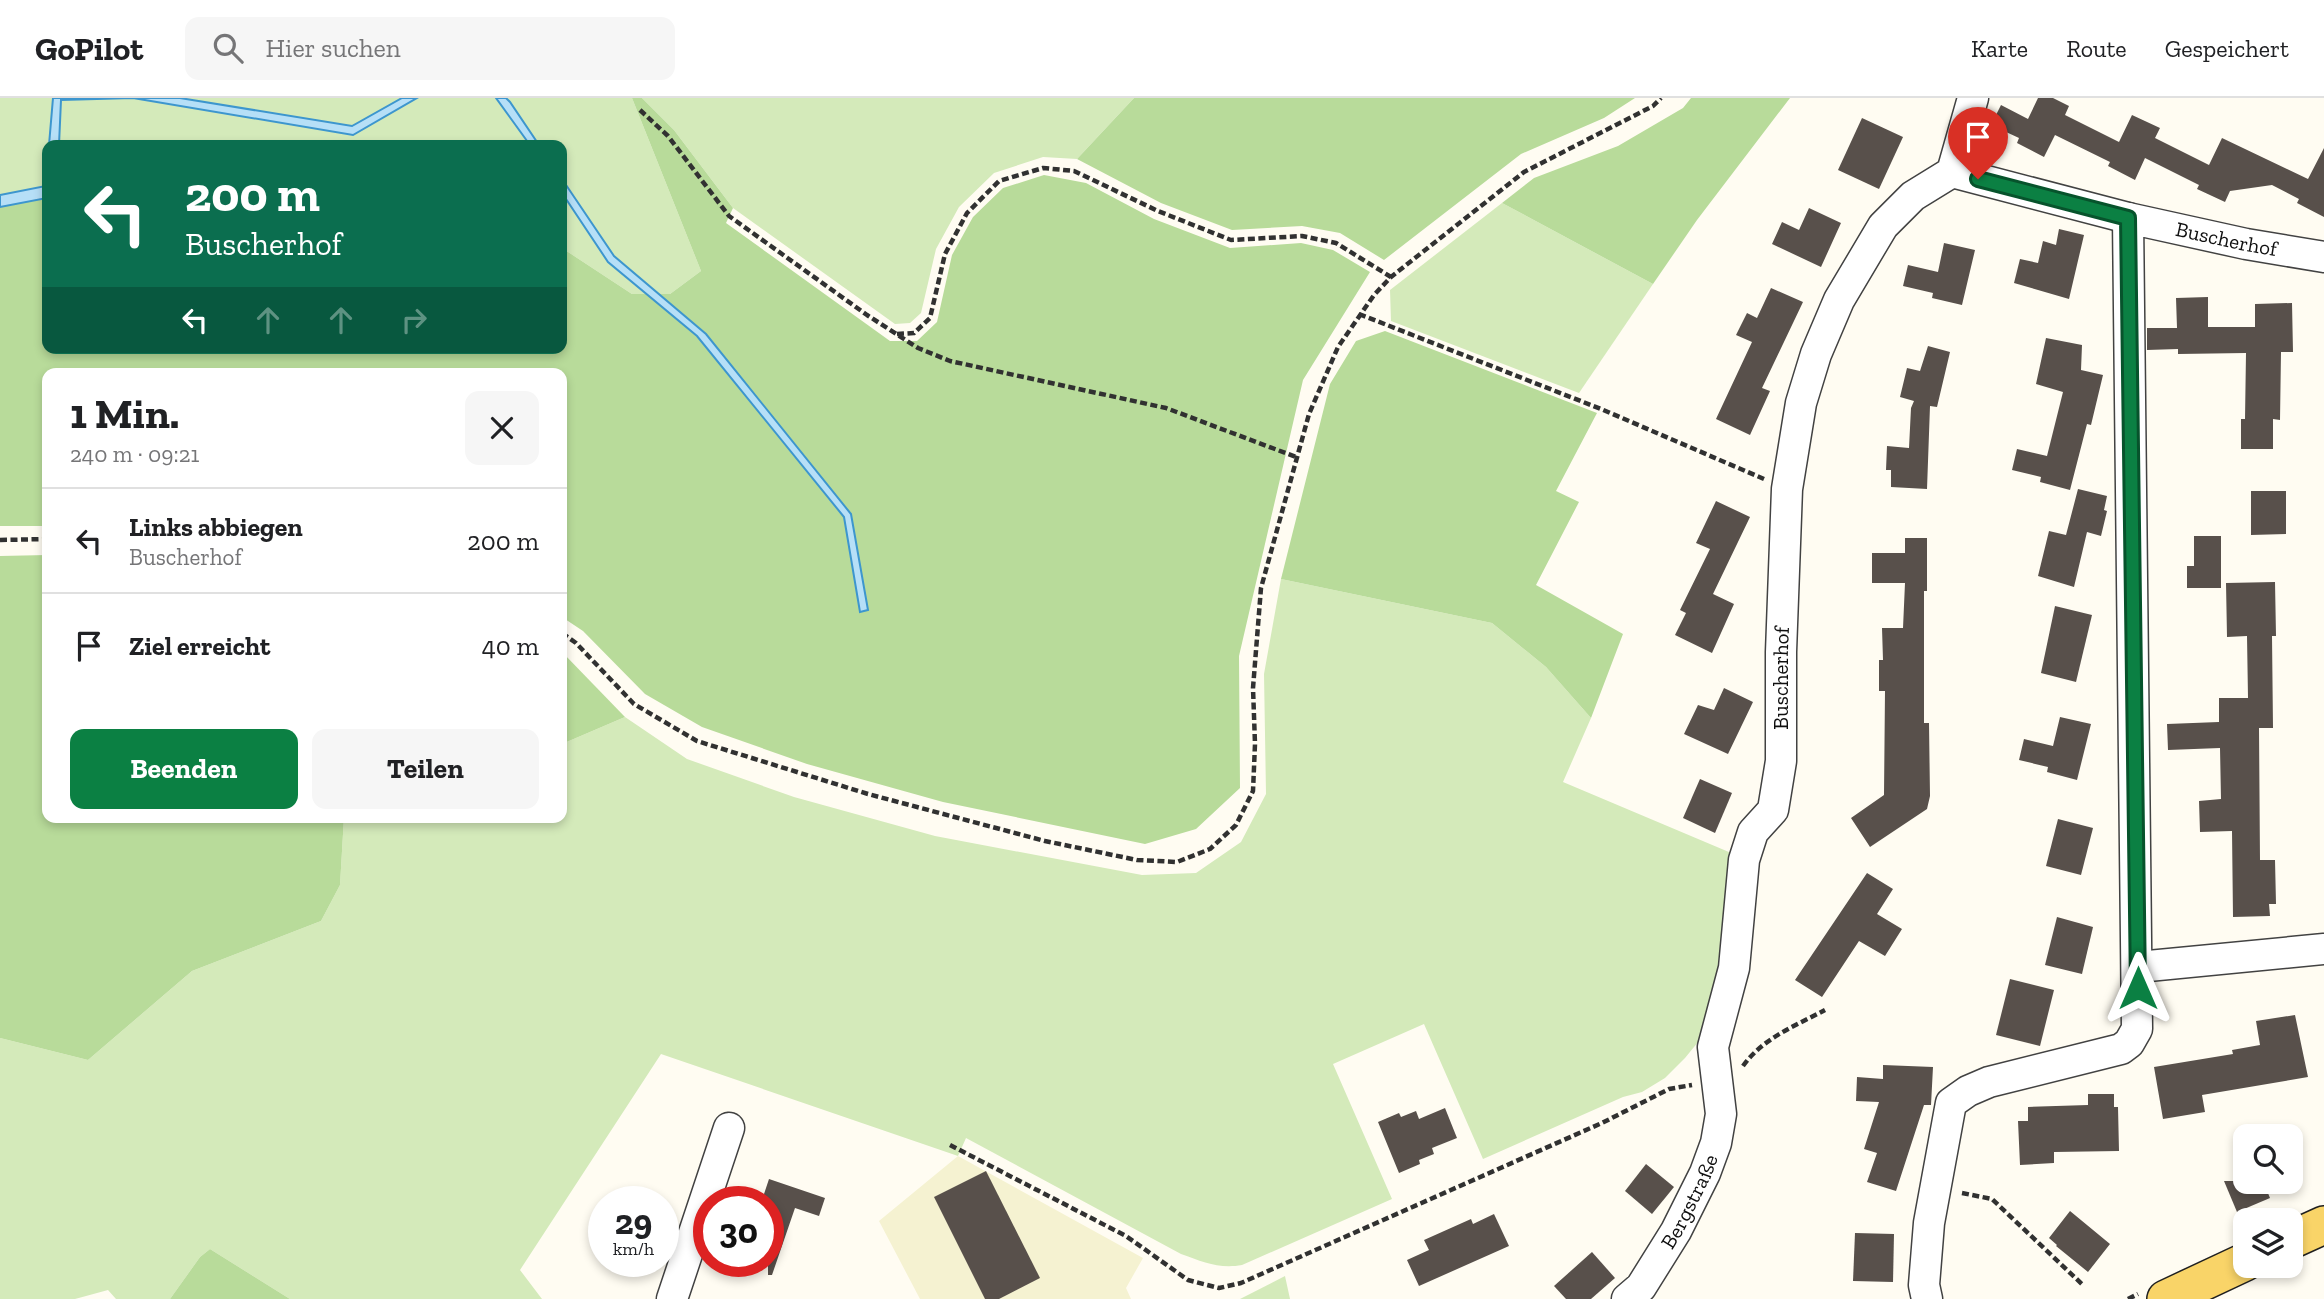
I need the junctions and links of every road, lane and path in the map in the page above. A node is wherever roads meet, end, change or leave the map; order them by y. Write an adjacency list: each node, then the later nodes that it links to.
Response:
1 (1661, 98): 7 (path)
2 (1973, 98): 4 (street)
3 (640, 110): 9 (path)
4 (1952, 172): 5 (street, Buscherhof); 11 (street, Buscherhof)
5 (2128, 218): 6 (street, Buscherhof); 16 (street)
6 (2324, 257)
7 (1391, 277): 8 (path); 9 (path)
8 (1359, 314): 10 (path); 11 (path)
9 (897, 334): 10 (path)
10 (1296, 457): 14 (path)
11 (1787, 489): 18 (street, Buscherhof)
12 (42, 539): 13 (path)
13 (0, 540)
14 (567, 637)
15 (2324, 949): 16 (street)
16 (2138, 967): 21 (street)
17 (1825, 1010): 18 (path)
18 (1717, 1089): 20 (path); 27 (street, Bergstraße)
19 (729, 1128): 26 (street)
20 (950, 1145)
21 (1935, 1188): 25 (path); 28 (street)
22 (2324, 1225): 23 (main road)
23 (2303, 1235)
24 (2233, 1268): 29 (main road)
25 (2084, 1286)
26 (672, 1299)
27 (1627, 1299)
28 (1927, 1299)
29 (2166, 1299)

